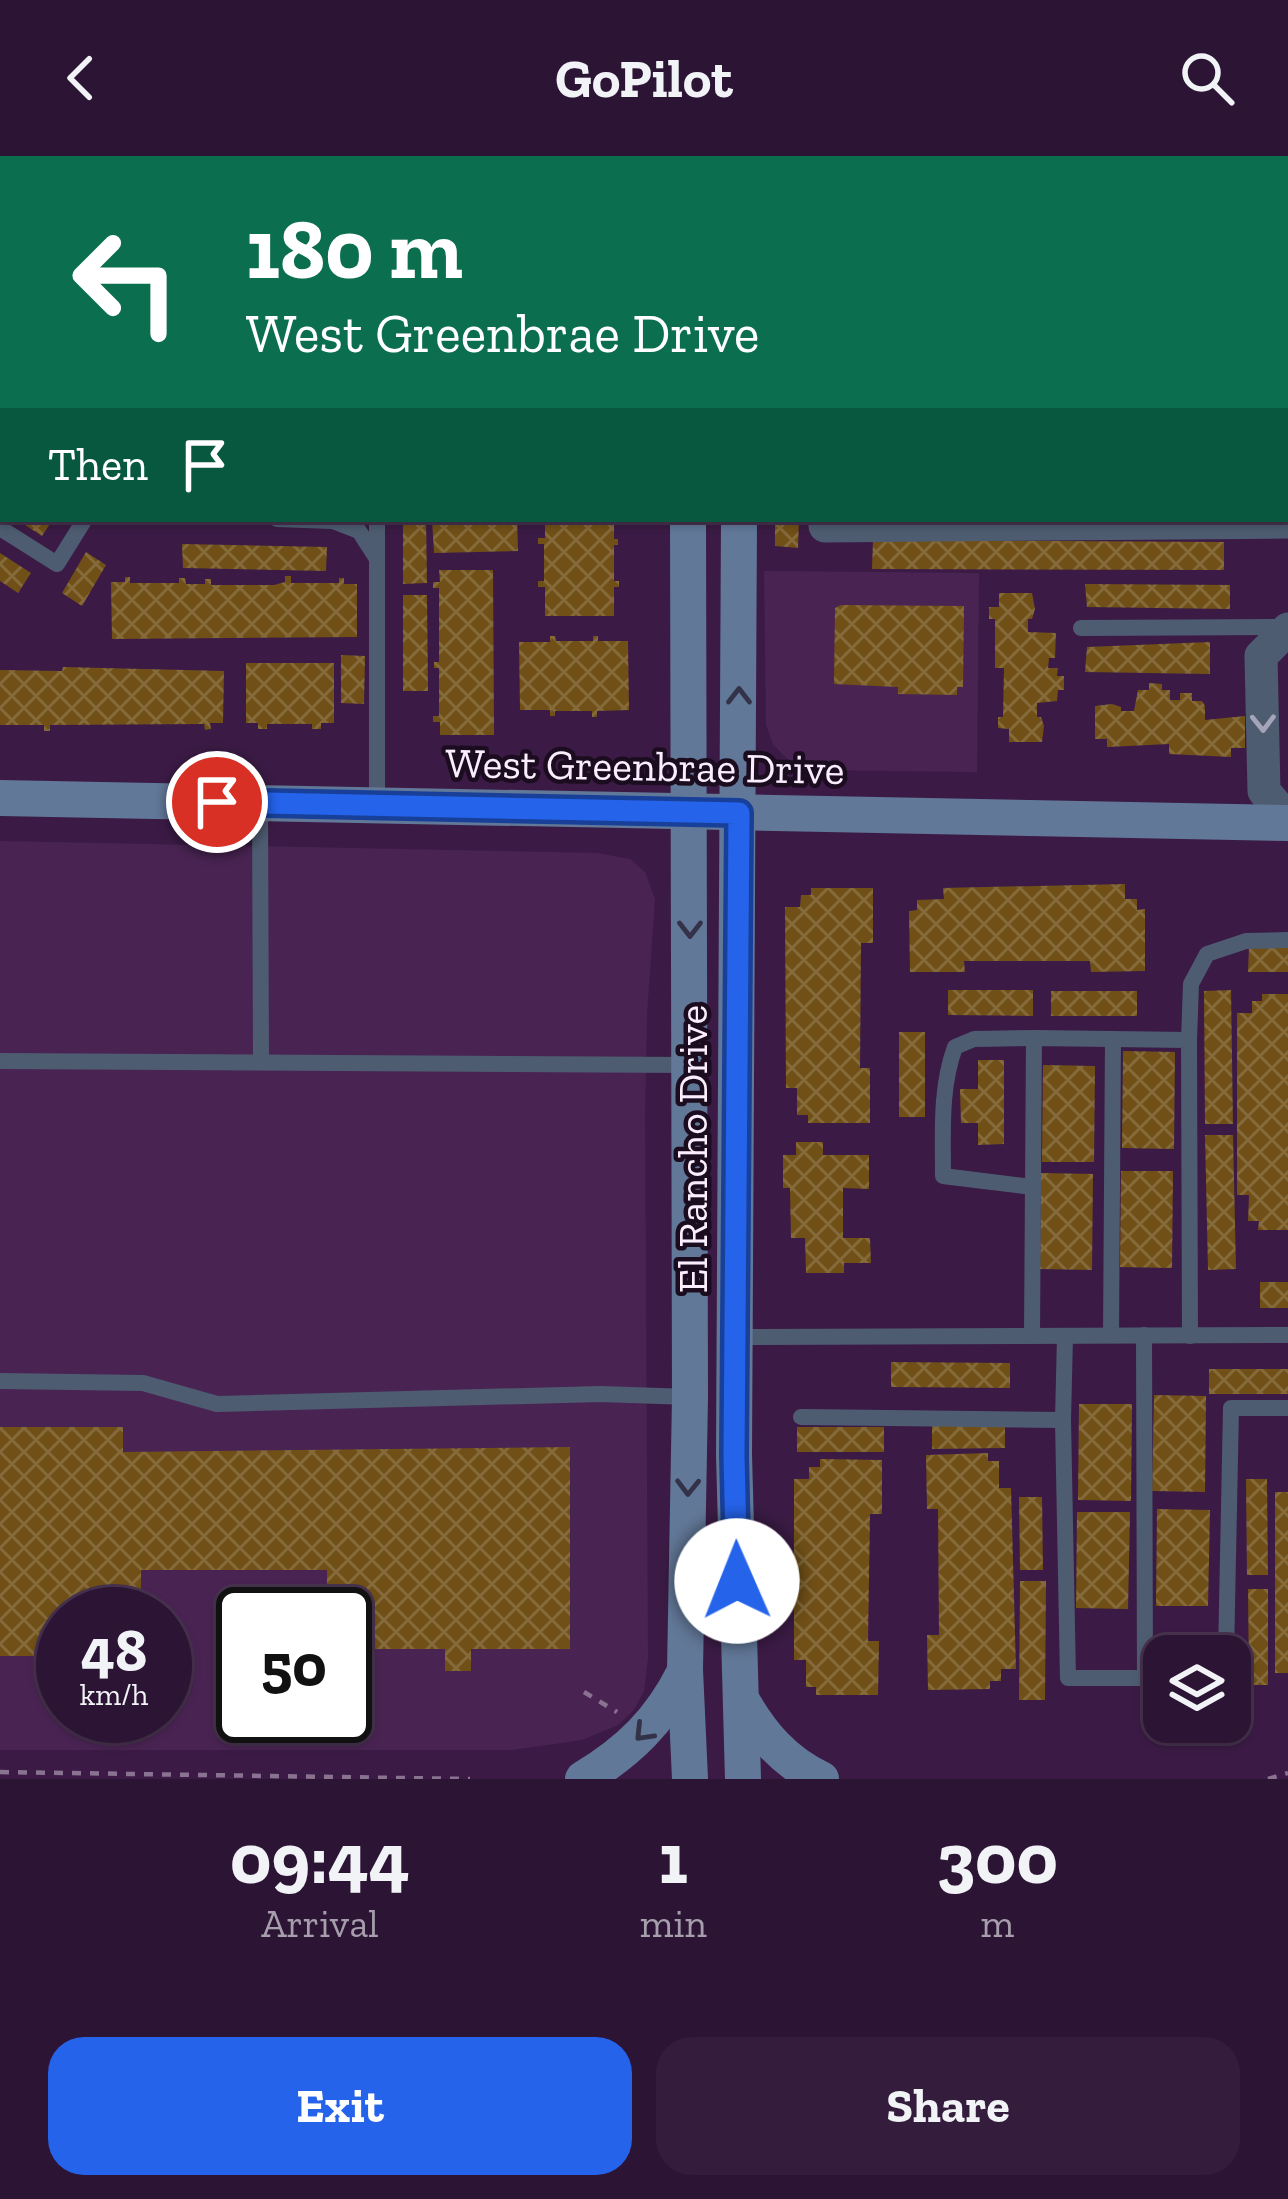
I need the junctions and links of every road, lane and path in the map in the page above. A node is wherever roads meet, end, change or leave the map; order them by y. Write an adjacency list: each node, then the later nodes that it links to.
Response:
1 (83, 522): 8 (lane)
2 (336, 522): 9 (lane)
3 (377, 522): 9 (lane)
4 (688, 522): 15 (main road, El Rancho Drive)
5 (739, 522): 16 (main road, El Rancho Drive, one-way to 5)
6 (825, 522): 7 (street)
7 (1288, 522)
8 (0, 528)
9 (377, 559): 14 (lane)
10 (1082, 628): 11 (lane)
11 (1288, 628): 17 (street, one-way to 17)
12 (0, 798): 13 (main road, West Greenbrae Drive)
13 (260, 803): 14 (main road, West Greenbrae Drive); 23 (lane)
14 (377, 806): 15 (main road, West Greenbrae Drive)
15 (690, 812): 16 (main road, West Greenbrae Drive); 24 (main road, El Rancho Drive, one-way to 24)
16 (739, 813): 17 (main road, West Greenbrae Drive); 32 (main road, El Rancho Drive)
17 (1288, 821)
18 (1288, 940): 21 (lane)
19 (1034, 1038): 20 (lane); 25 (lane); 25 (lane)
20 (1113, 1039): 21 (lane); 26 (lane)
21 (1189, 1040): 31 (lane)
22 (0, 1061): 23 (lane)
23 (261, 1062): 24 (lane)
24 (690, 1066): 34 (main road, El Rancho Drive)
25 (1032, 1187): 29 (lane)
26 (1112, 1335): 27 (lane); 30 (lane)
27 (1144, 1335): 31 (lane); 38 (lane)
28 (1288, 1335): 31 (lane)
29 (1032, 1336): 30 (lane); 32 (lane)
30 (1065, 1336): 37 (lane)
31 (1190, 1336)
32 (736, 1337): 43 (main road, El Rancho Drive)
33 (0, 1382): 34 (lane)
34 (690, 1397): 40 (main road, El Rancho Drive, one-way to 40)
35 (1288, 1408): 39 (lane)
36 (801, 1417): 37 (lane)
37 (1063, 1420): 41 (lane)
38 (1153, 1635)
39 (1226, 1635)
40 (686, 1670): 48 (main road, one-way to 48); 49 (main road, El Rancho Drive)
41 (1143, 1678)
42 (584, 1692): 44 (path)
43 (740, 1697): 50 (main road, El Rancho Drive); 51 (main road)
44 (625, 1720)
45 (0, 1772): 47 (path)
46 (1288, 1773): 52 (path)
47 (470, 1779)
48 (583, 1779)
49 (690, 1779)
50 (742, 1779)
51 (821, 1779)
52 (1268, 1779)

